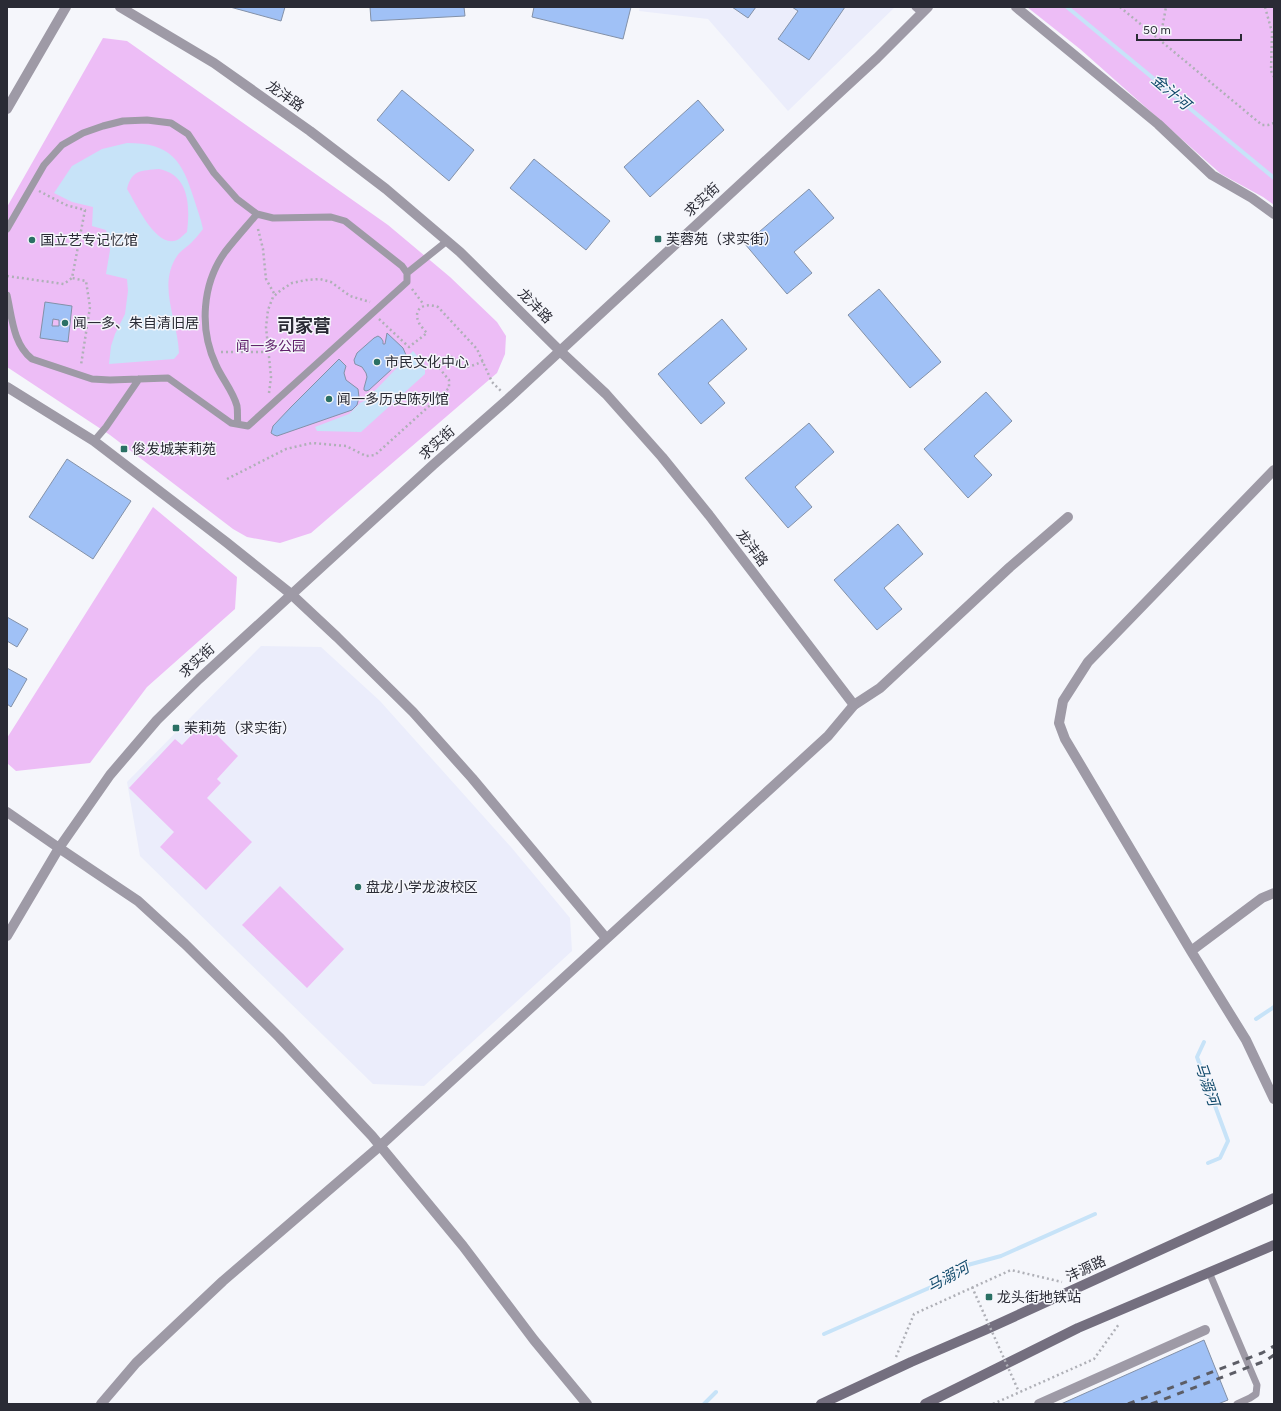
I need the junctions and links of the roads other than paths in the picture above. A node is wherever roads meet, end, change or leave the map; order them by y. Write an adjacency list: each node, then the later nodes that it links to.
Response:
1 (66, 7): 5 (street)
2 (120, 7): 9 (street, 龙沣路)
3 (1016, 7): 7 (street)
4 (922, 9): 12 (street, 求实街)
5 (7, 109)
6 (257, 214): 8 (lane); 10 (lane); 15 (lane)
7 (1274, 214)
8 (7, 229)
9 (447, 241): 10 (lane); 12 (street, 龙沣路)
10 (407, 273): 15 (lane)
11 (7, 295): 13 (lane)
12 (560, 351): 19 (street, 求实街); 20 (street, 龙沣路)
13 (139, 379): 15 (lane); 16 (lane)
14 (7, 387): 16 (street)
15 (238, 424)
16 (94, 441): 19 (street)
17 (1274, 470): 26 (street)
18 (1068, 517): 20 (street)
19 (291, 594): 22 (street, 求实街); 25 (street)
20 (854, 705): 25 (street)
21 (7, 812): 22 (street)
22 (60, 848): 24 (street, 求实街); 28 (street)
23 (1274, 893): 26 (street)
24 (7, 936)
25 (606, 938): 28 (street)
26 (1191, 951): 27 (street)
27 (1274, 1099)
28 (380, 1146): 33 (street); 34 (street)
29 (1274, 1198): 35 (main road, 沣源路)
30 (1274, 1245): 31 (main road)
31 (1209, 1272): 36 (main road); 38 (lane)
32 (1205, 1330): 37 (street)
33 (101, 1404)
34 (588, 1404)
35 (822, 1404)
36 (925, 1404)
37 (1039, 1404)
38 (1237, 1404)

